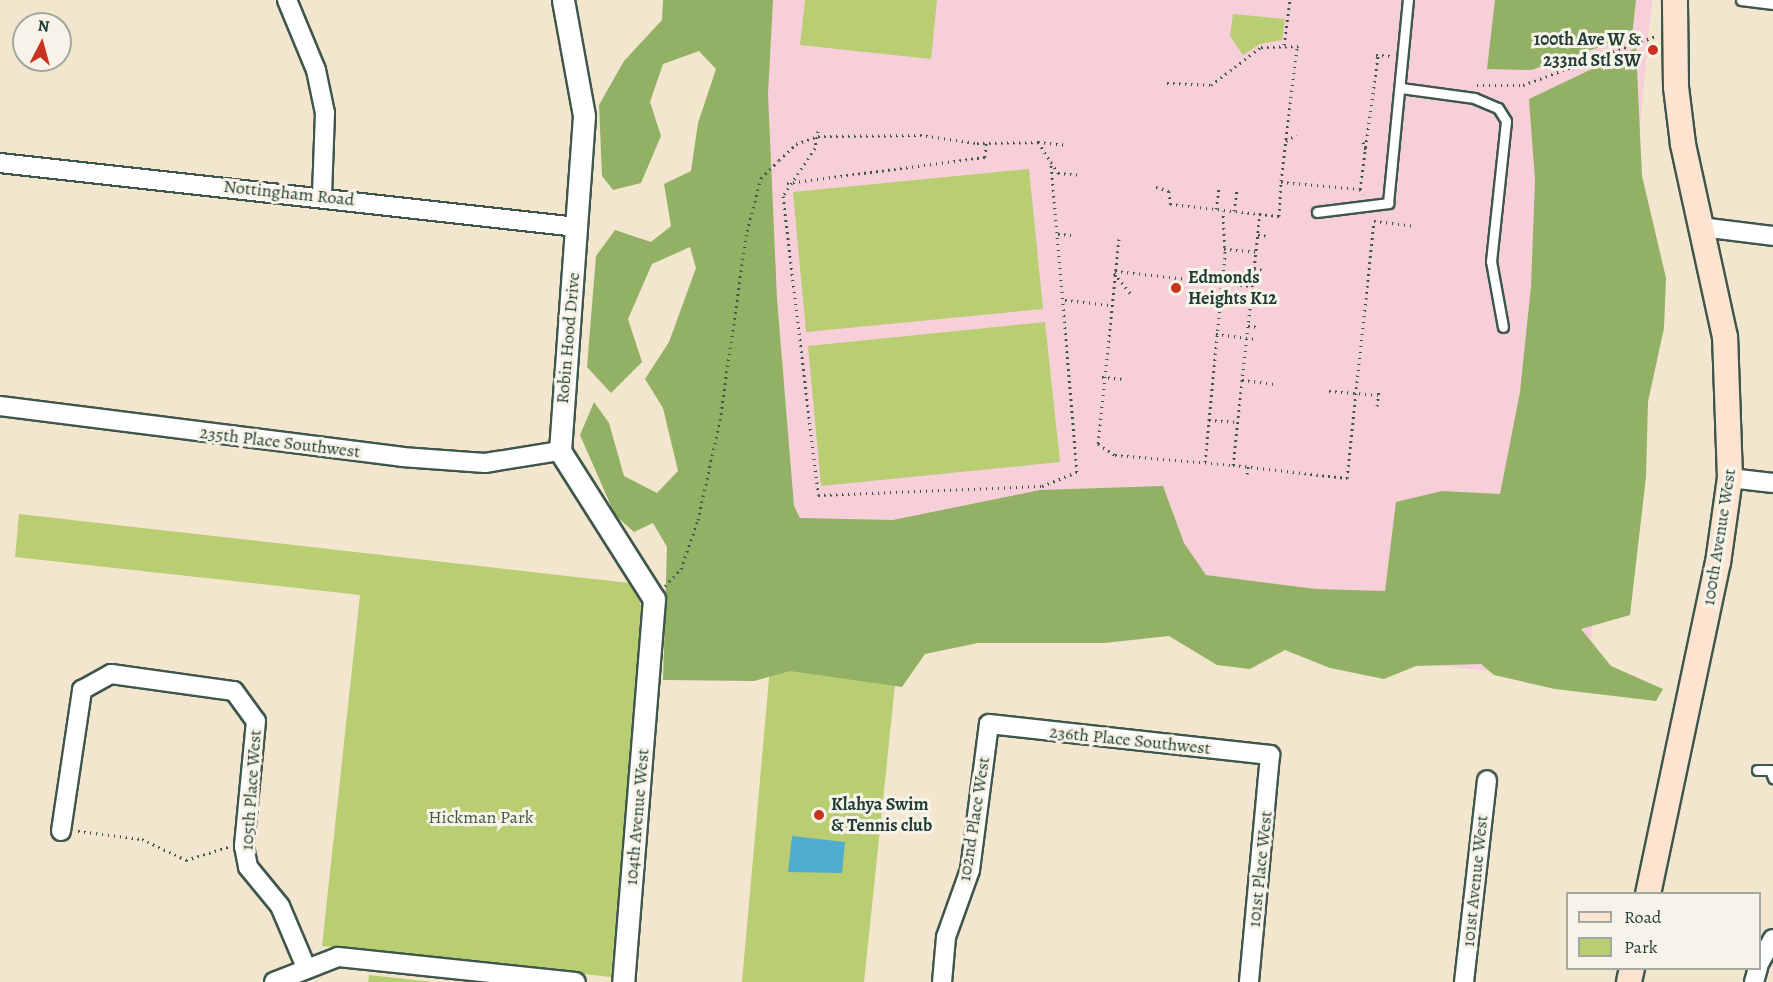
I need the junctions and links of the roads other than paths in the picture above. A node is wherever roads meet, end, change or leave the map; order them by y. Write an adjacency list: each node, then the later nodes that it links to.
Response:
1 (286, 0): 9 (street)
2 (563, 0): 11 (street, Robin Hood Drive)
3 (1408, 0): 7 (lane)
4 (1675, 0): 12 (main road, 100th Avenue West)
5 (1741, 0): 6 (lane)
6 (1773, 4)
7 (1401, 88): 10 (lane); 14 (lane)
8 (0, 164): 9 (street, Nottingham Road)
9 (322, 195): 11 (street, Nottingham Road)
10 (1317, 212)
11 (577, 227): 16 (street, Robin Hood Drive)
12 (1701, 228): 13 (street); 17 (main road, 100th Avenue West)
13 (1773, 236)
14 (1503, 327)
15 (0, 406): 16 (street, 235th Place Southwest)
16 (560, 451): 31 (street, 104th Avenue West)
17 (1730, 478): 18 (street); 25 (main road, 100th Avenue West)
18 (1773, 483)
19 (989, 724): 20 (street, 236th Place Southwest); 32 (street, 102nd Place West)
20 (1270, 755): 33 (street, 101st Place West)
21 (1757, 770): 22 (lane)
22 (1773, 778)
23 (1487, 780): 34 (street, 101st Avenue West)
24 (61, 829): 28 (street, 105th Place West)
25 (1648, 892)
26 (1773, 939): 27 (street)
27 (1761, 960)
28 (305, 965): 29 (street); 30 (street)
29 (274, 982)
30 (576, 982)
31 (623, 982)
32 (942, 982)
33 (1249, 982)
34 (1464, 982)

